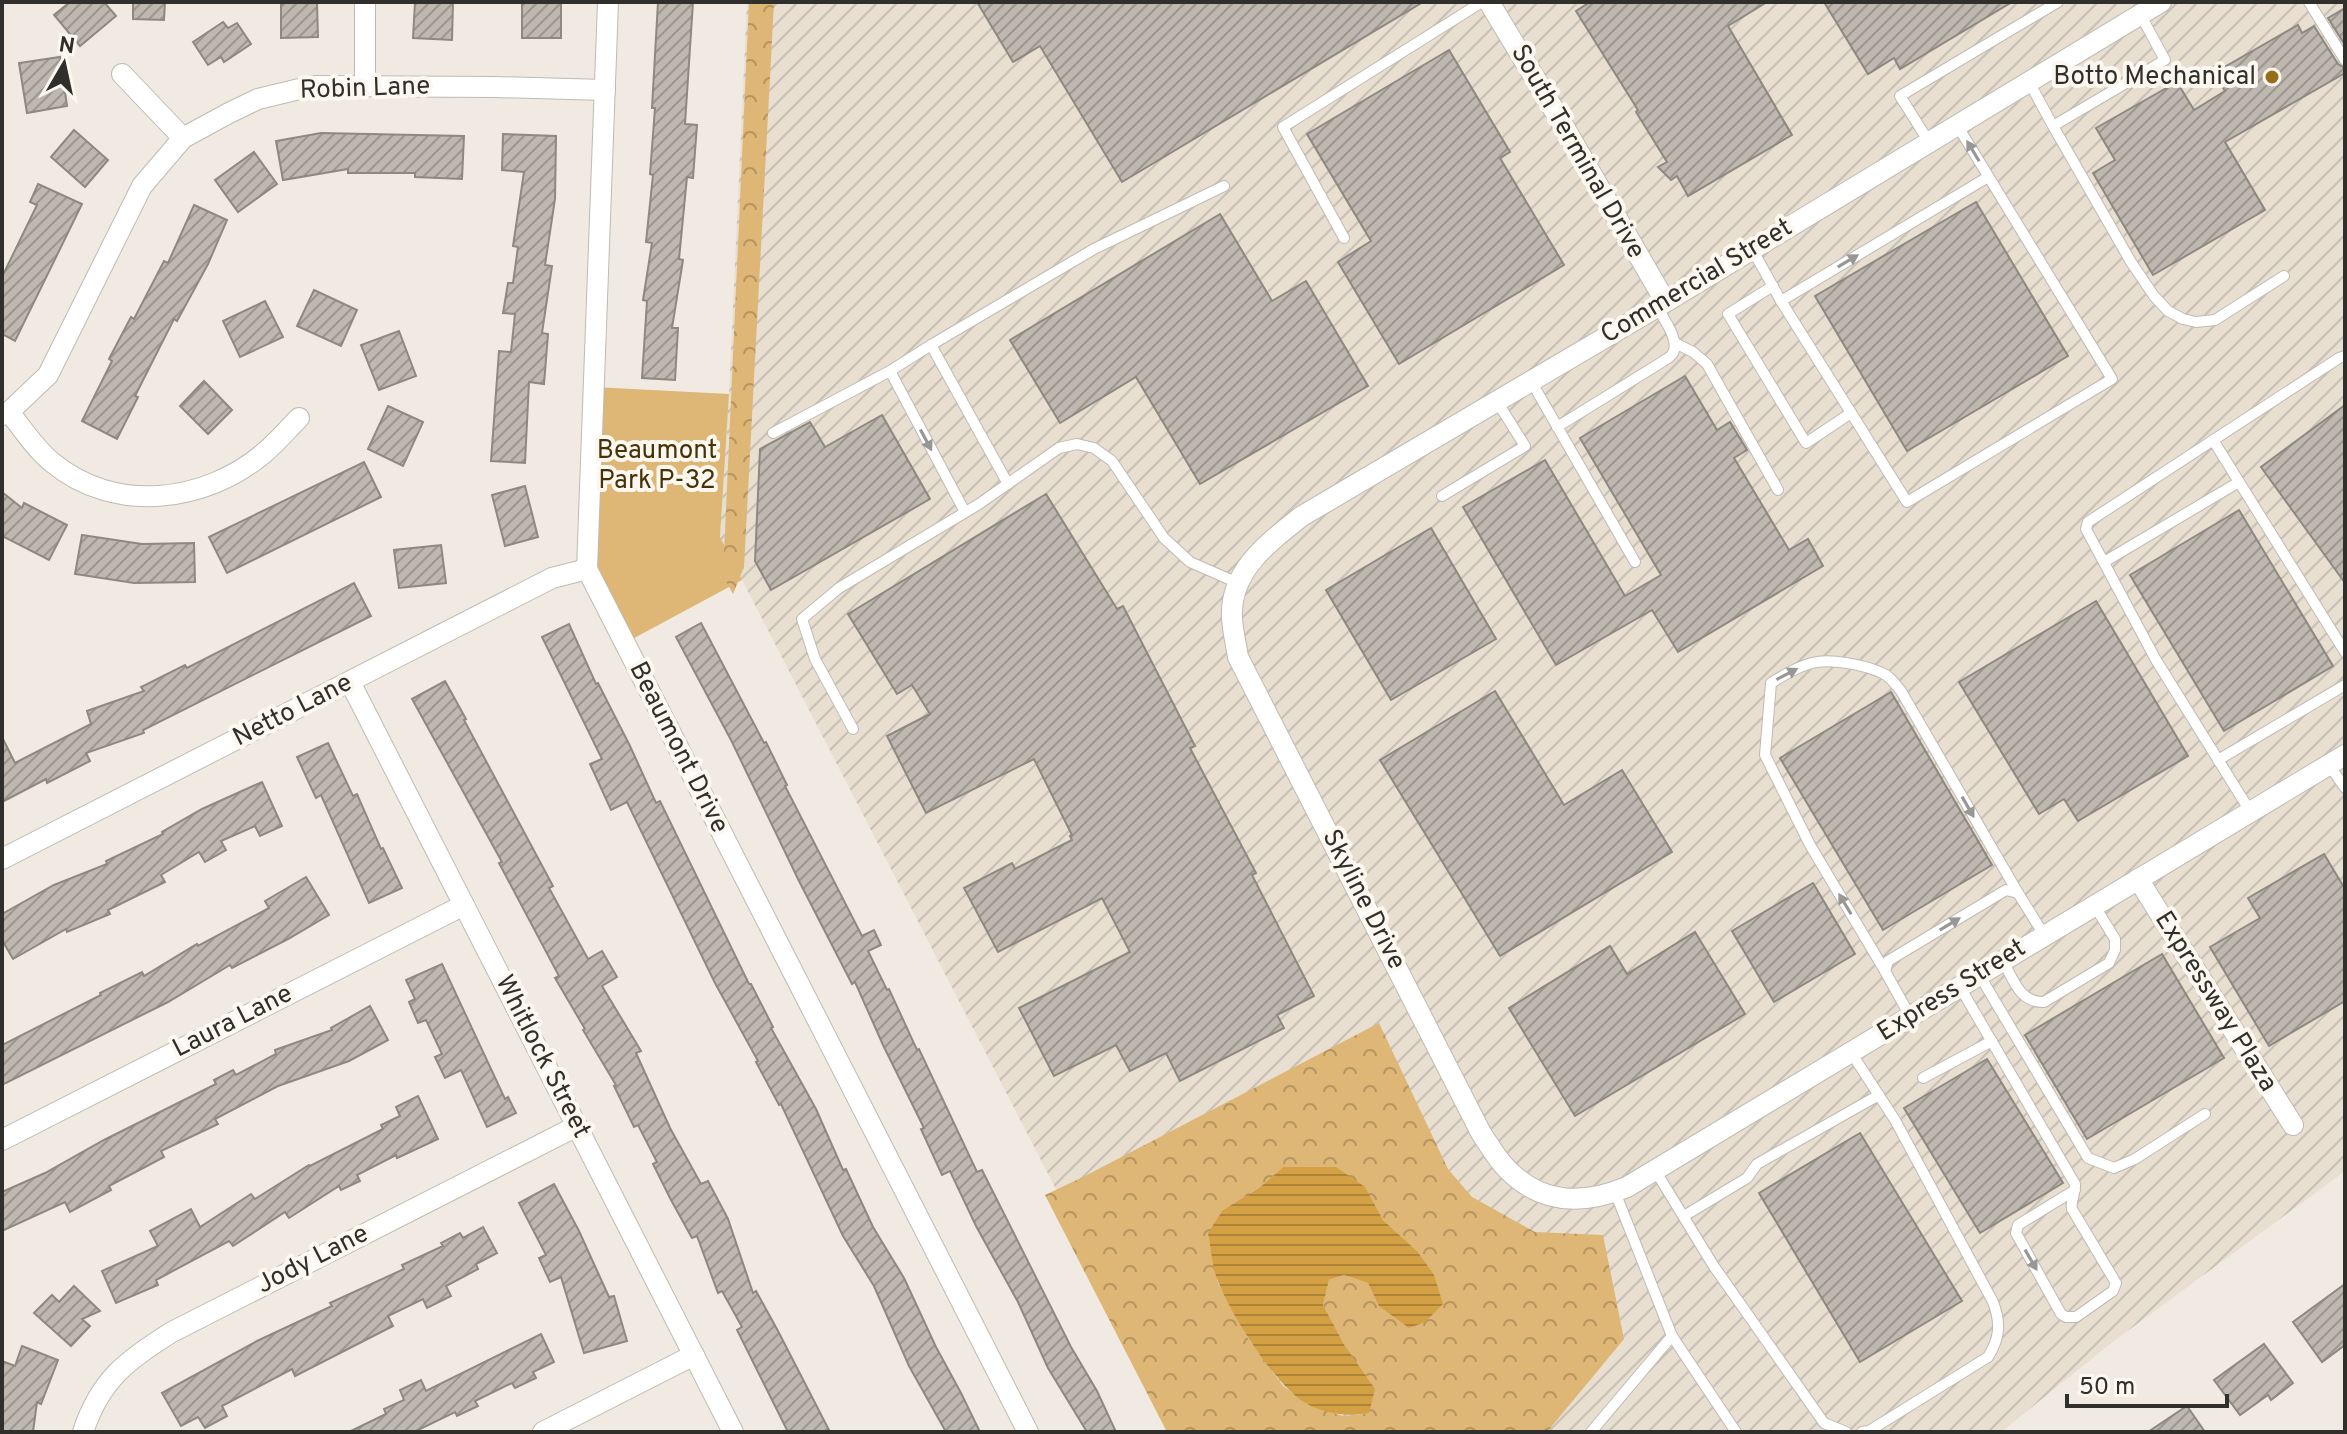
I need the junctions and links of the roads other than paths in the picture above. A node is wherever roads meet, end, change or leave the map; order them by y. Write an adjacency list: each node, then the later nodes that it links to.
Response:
1 (365, 2): 12 (street)
2 (608, 2): 13 (street, Beaumont Drive)
3 (1482, 2): 20 (lane)
4 (1489, 2): 25 (street, South Terminal Drive)
5 (2058, 2): 17 (lane)
6 (2161, 2): 8 (street, Commercial Street)
7 (2309, 2): 9 (lane)
8 (2140, 14): 11 (street, Commercial Street); 15 (lane)
9 (2345, 60)
10 (122, 74): 16 (street)
11 (2029, 82): 14 (street, Commercial Street); 15 (lane)
12 (365, 87): 13 (street, Robin Lane); 16 (street, Robin Lane)
13 (605, 90): 45 (street, Beaumont Drive)
14 (1957, 125): 17 (street, Commercial Street); 18 (lane, one-way to 14)
15 (2053, 126): 22 (lane)
16 (183, 138): 33 (street, Robin Lane)
17 (1929, 142): 21 (street, Commercial Street)
18 (1988, 177): 24 (lane, one-way to 18); 32 (lane)
19 (1224, 186): 27 (lane)
20 (1344, 238)
21 (1752, 249): 23 (lane); 25 (street, Commercial Street)
22 (2284, 276)
23 (1773, 286): 24 (lane); 32 (lane)
24 (1781, 301): 32 (lane)
25 (1661, 304): 26 (lane); 30 (street, Commercial Street)
26 (1675, 343): 35 (lane); 40 (lane)
27 (931, 345): 29 (lane); 39 (lane)
28 (2345, 356): 37 (lane)
29 (890, 371): 36 (lane); 42 (lane, one-way to 42)
30 (1531, 381): 31 (street, Commercial Street); 35 (lane)
31 (1496, 400): 41 (lane); 46 (street, Commercial Street)
32 (1851, 413)
33 (5, 414): 34 (street)
34 (299, 418)
35 (1557, 427): 43 (lane)
36 (773, 433)
37 (2213, 440): 38 (lane); 44 (lane)
38 (2239, 482): 44 (lane); 47 (lane)
39 (1008, 484): 42 (lane); 46 (lane)
40 (1778, 490)
41 (1442, 496)
42 (965, 512): 50 (lane)
43 (1635, 562)
44 (2104, 562): 51 (lane)
45 (587, 569): 48 (street, Netto Lane); 84 (street, Beaumont Drive)
46 (1240, 578): 77 (street, Skyline Drive)
47 (2345, 652)
48 (350, 682): 55 (street, Netto Lane); 58 (street, Whitlock Street)
49 (2345, 685): 51 (lane)
50 (853, 729)
51 (2218, 760): 54 (lane)
52 (2337, 760): 53 (lane); 54 (street, Express Street)
53 (2345, 788)
54 (2250, 811): 56 (street, Express Street)
55 (2, 859)
56 (2138, 879): 59 (street, Express Street); 71 (street, Expressway Plaza)
57 (2018, 893): 60 (lane); 62 (lane, one-way to 57); 62 (lane, one-way to 57)
58 (464, 905): 72 (street, Whitlock Street); 73 (street, Laura Lane)
59 (2094, 905): 60 (street, Express Street); 61 (lane)
60 (2044, 935): 61 (street, Express Street)
61 (2003, 961): 63 (street, Express Street)
62 (1885, 971): 65 (lane)
63 (1980, 976): 64 (street, Express Street); 70 (lane)
64 (1960, 987): 65 (street, Express Street); 66 (lane)
65 (1910, 1016): 67 (street, Express Street)
66 (1992, 1041): 68 (lane); 75 (lane)
67 (1852, 1054): 69 (lane); 74 (street, Express Street)
68 (1923, 1078)
69 (1879, 1095): 78 (lane); 88 (lane)
70 (2205, 1114)
71 (2293, 1125)
72 (577, 1126): 80 (street, Whitlock Street); 81 (street, Jody Lane)
73 (2, 1140)
74 (1655, 1170): 76 (street, Express Street); 78 (lane)
75 (2075, 1190): 75 (lane, one-way to 75)
76 (1615, 1192): 77 (street, Express Street); 79 (lane)
77 (1551, 1197)
78 (1684, 1216): 87 (lane)
79 (1672, 1336): 85 (lane); 86 (lane)
80 (694, 1355): 82 (street); 83 (street, Whitlock Street)
81 (83, 1432)
82 (543, 1432)
83 (733, 1432)
84 (1028, 1432)
85 (1591, 1432)
86 (1736, 1432)
87 (1846, 1432)
88 (1862, 1432)

